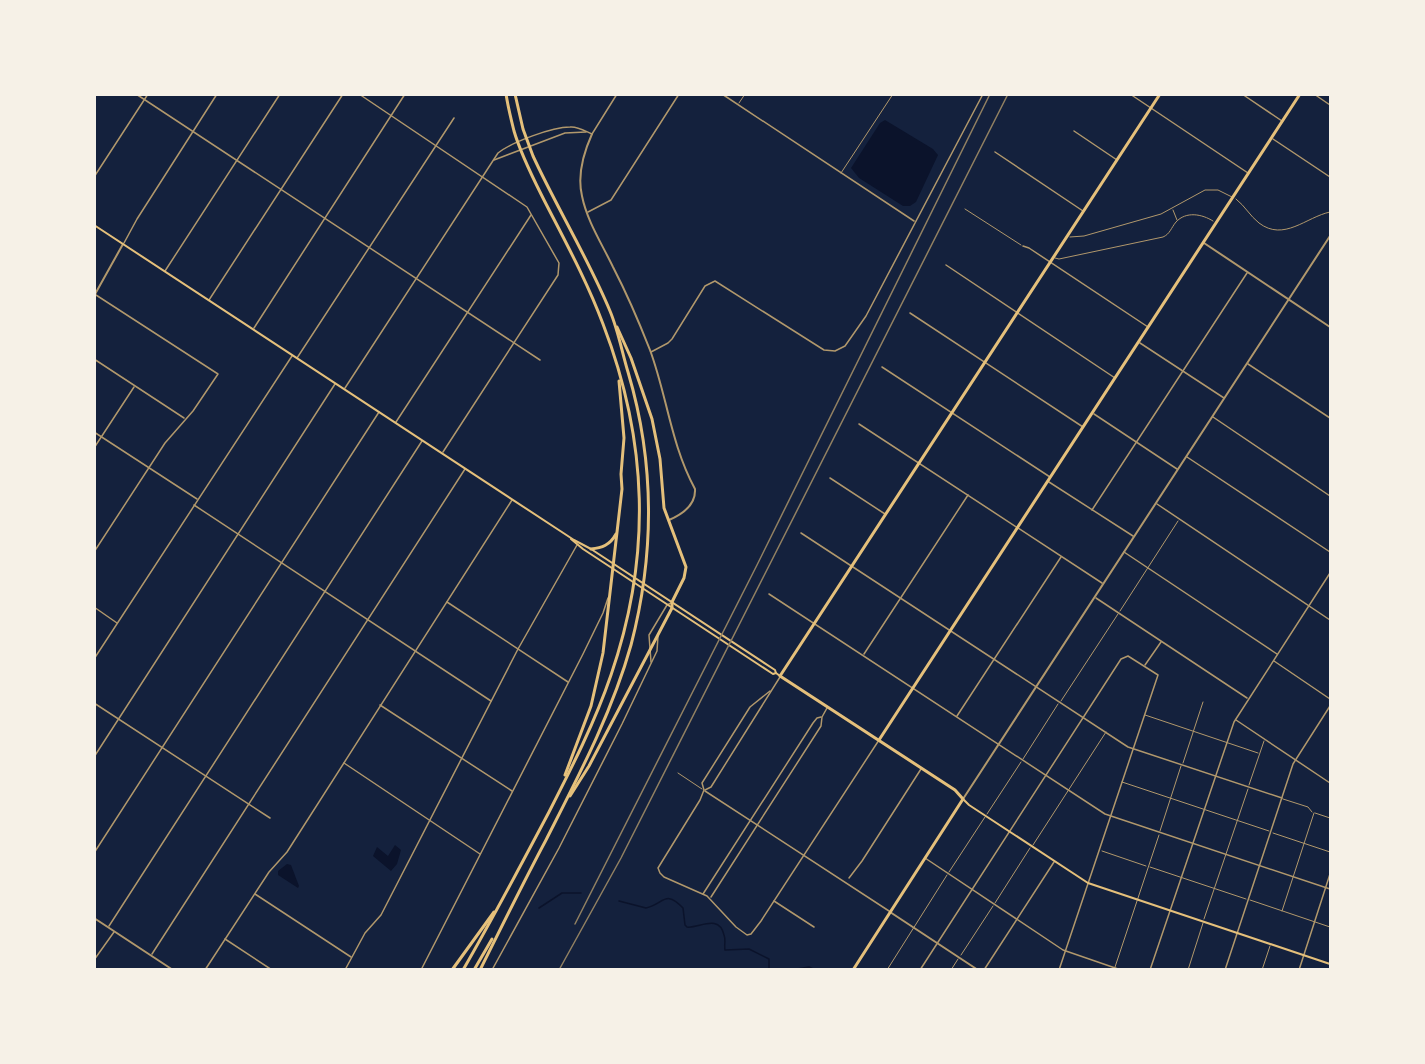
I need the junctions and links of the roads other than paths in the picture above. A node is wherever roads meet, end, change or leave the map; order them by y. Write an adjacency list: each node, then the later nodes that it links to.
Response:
1 (136, 94): 21 (street)
2 (148, 94): 21 (street)
3 (217, 94): 29 (street)
4 (280, 94): 36 (street)
5 (343, 94): 43 (street)
6 (359, 94): 25 (street)
7 (405, 94): 25 (street)
8 (506, 94): 87 (main road)
9 (515, 94): 71 (main road)
10 (617, 94): 31 (street)
11 (680, 94): 46 (street)
12 (722, 94): 22 (street)
13 (745, 94): 22 (lane)
14 (893, 94): 38 (lane)
15 (983, 94): 52 (street)
16 (1130, 94): 24 (street)
17 (1160, 94): 24 (main road)
18 (1242, 94): 27 (street)
19 (1300, 94): 27 (main road)
20 (1314, 94): 23 (street)
21 (145, 100): 29 (street); 41 (street)
22 (738, 105): 38 (street)
23 (1330, 105)
24 (1151, 108): 35 (main road); 39 (street)
25 (392, 116): 33 (street); 50 (street)
26 (454, 118): 33 (street)
27 (1282, 121): 32 (main road)
28 (1074, 131): 35 (street)
29 (192, 132): 36 (street); 58 (street)
30 (587, 132): 31 (street); 37 (street); 37 (street)
31 (592, 134): 46 (street)
32 (1272, 138): 39 (main road); 42 (street)
33 (436, 145): 40 (street); 61 (street)
34 (995, 152): 47 (street)
35 (1118, 160): 47 (main road)
36 (236, 161): 43 (street); 65 (street)
37 (494, 161): 40 (street)
38 (841, 173): 52 (street)
39 (1249, 174): 53 (main road)
40 (483, 176): 49 (street); 67 (street)
41 (94, 177)
42 (1330, 177)
43 (280, 190): 50 (street); 70 (street)
44 (1172, 208): 48 (lane); 51 (lane); 56 (lane)
45 (965, 209): 60 (lane)
46 (586, 212): 80 (street)
47 (1084, 212): 56 (main road)
48 (1330, 212)
49 (532, 215): 72 (street); 79 (street)
50 (325, 219): 61 (street); 77 (street)
51 (1178, 220): 53 (lane); 62 (lane)
52 (915, 222): 80 (street)
53 (1217, 223): 59 (main road)
54 (94, 225): 58 (main road)
55 (1330, 236): 57 (street)
56 (1068, 237): 62 (main road)
57 (1329, 242): 69 (street)
58 (123, 243): 65 (main road); 68 (street)
59 (1204, 243): 66 (street); 76 (main road)
60 (1023, 246): 63 (street)
61 (369, 248): 67 (street); 82 (street)
62 (1055, 258): 63 (main road)
63 (1052, 263): 74 (main road); 76 (street)
64 (946, 265): 74 (street)
65 (165, 271): 70 (main road)
66 (1248, 272): 69 (street); 89 (street)
67 (417, 279): 72 (street); 93 (street)
68 (95, 295): 100 (street)
69 (1289, 299): 75 (street); 86 (street)
70 (209, 300): 77 (main road)
71 (611, 312): 126 (main road); 229 (main road)
72 (467, 313): 79 (street); 101 (street)
73 (910, 313): 85 (street)
74 (1018, 313): 85 (main road); 90 (street)
75 (1330, 327)
76 (1149, 328): 78 (main road)
77 (253, 329): 81 (main road)
78 (1139, 342): 89 (street); 90 (main road)
79 (513, 343): 84 (street); 109 (street)
80 (650, 352): 126 (street)
81 (293, 355): 82 (main road); 119 (street)
82 (297, 358): 91 (main road)
83 (94, 359): 92 (street)
84 (540, 360)
85 (986, 363): 96 (main road); 103 (street)
86 (1247, 364): 94 (street); 99 (street)
87 (616, 365): 128 (main road); 222 (main road)
88 (882, 366): 96 (street)
89 (1183, 371): 94 (street); 107 (street)
90 (1116, 378): 97 (main road)
91 (336, 383): 93 (main road); 130 (street)
92 (135, 386): 100 (street); 105 (street)
93 (345, 389): 95 (main road)
94 (1225, 398): 98 (street)
95 (379, 412): 101 (main road); 139 (street)
96 (953, 413): 111 (main road); 116 (street)
97 (1093, 413): 103 (main road); 107 (street)
98 (1213, 417): 110 (street); 118 (street)
99 (1330, 418)
100 (185, 419): 112 (street)
101 (396, 422): 106 (main road)
102 (859, 424): 111 (street)
103 (1083, 428): 116 (main road)
104 (94, 432): 105 (street)
105 (102, 436): 108 (street); 112 (street)
106 (423, 440): 109 (main road); 146 (street)
107 (1137, 442): 114 (street); 123 (street)
108 (94, 448)
109 (442, 453): 113 (main road)
110 (1187, 456): 114 (street); 137 (street)
111 (920, 463): 117 (street); 124 (main road)
112 (149, 468): 119 (street); 135 (street)
113 (466, 468): 120 (main road); 158 (street)
114 (1178, 469): 121 (street)
115 (830, 478): 124 (street)
116 (1049, 479): 123 (street); 127 (main road)
117 (968, 495): 127 (street); 150 (street)
118 (1330, 496)
119 (198, 499): 122 (street)
120 (513, 499): 131 (main road); 151 (street)
121 (1156, 503): 125 (street); 132 (street)
122 (194, 505): 130 (street); 160 (street)
123 (1092, 510): 132 (street)
124 (886, 515): 141 (main road)
125 (1180, 519): 142 (lane); 154 (street)
126 (668, 520): 152 (main road)
127 (1018, 528): 138 (street); 162 (main road)
128 (616, 533): 134 (main road); 140 (main road)
129 (801, 533): 141 (street)
130 (238, 534): 139 (street); 194 (street)
131 (569, 537): 133 (main road); 134 (main road)
132 (1134, 537): 136 (street)
133 (577, 545): 143 (main road); 166 (street)
134 (591, 549): 140 (main road)
135 (94, 552)
136 (1124, 552): 142 (street); 145 (street)
137 (1330, 552)
138 (1061, 556): 145 (street); 171 (street)
139 (282, 563): 146 (street); 202 (street)
140 (613, 564): 143 (main road); 152 (main road)
141 (852, 566): 150 (street); 161 (main road)
142 (1148, 568): 157 (lane); 168 (street)
143 (612, 569): 147 (main road); 153 (main road)
144 (1330, 573): 154 (street)
145 (1103, 584): 149 (street)
146 (325, 592): 158 (street); 214 (street)
147 (609, 594): 177 (street); 222 (main road)
148 (769, 594): 161 (street)
149 (1095, 597): 157 (street); 178 (street)
150 (901, 598): 162 (street); 169 (street)
151 (446, 602): 166 (street); 167 (street)
152 (672, 602): 153 (street); 156 (main road); 175 (main road)
153 (667, 605): 156 (main road); 165 (street)
154 (1309, 606): 159 (street); 168 (street)
155 (94, 607): 160 (street)
156 (672, 608): 163 (main road); 175 (main road)
157 (1118, 613): 164 (street); 184 (lane)
158 (368, 620): 167 (street); 226 (street)
159 (1330, 620)
160 (118, 623): 170 (street)
161 (815, 623): 169 (street); 176 (main road)
162 (951, 630): 171 (street); 179 (main road)
163 (659, 631): 165 (main road); 173 (street)
164 (1161, 641): 174 (street); 181 (street)
165 (651, 647): 173 (street); 229 (main road)
166 (518, 649): 177 (street); 183 (street)
167 (415, 651): 183 (street); 187 (street)
168 (1278, 654): 172 (street)
169 (863, 655): 179 (street)
170 (94, 659)
171 (994, 659): 178 (street); 191 (street)
172 (1273, 661): 181 (street); 182 (street)
173 (650, 666): 306 (street)
174 (1144, 666): 190 (street); 193 (street)
175 (776, 673): 176 (main road)
176 (780, 676): 180 (street); 189 (main road)
177 (569, 682): 221 (street)
178 (1036, 687): 184 (street); 201 (street)
179 (913, 688): 191 (street); 199 (main road)
180 (770, 691): 220 (street); 220 (street)
181 (1248, 699): 195 (street)
182 (1330, 699)
183 (491, 701): 206 (street)
184 (1060, 702): 193 (street); 207 (lane)
185 (1203, 702): 197 (lane)
186 (94, 703): 194 (street)
187 (380, 705): 206 (street); 209 (street)
188 (1330, 706): 208 (street)
189 (828, 707): 192 (street); 199 (main road)
190 (1144, 715): 197 (lane); 203 (street)
191 (957, 716): 201 (street)
192 (822, 717): 235 (street); 237 (street)
193 (1083, 717): 196 (street); 213 (street)
194 (119, 719): 202 (street); 205 (street)
195 (1235, 721): 198 (street); 200 (street)
196 (1106, 732): 203 (street); 219 (lane)
197 (1193, 732): 200 (lane); 210 (lane)
198 (1265, 739): 204 (lane); 208 (street)
199 (879, 740): 211 (main road); 249 (street)
200 (1226, 743): 204 (lane); 215 (street)
201 (999, 744): 207 (street); 225 (street)
202 (162, 748): 214 (street); 246 (street)
203 (1133, 749): 210 (street); 216 (street)
204 (1260, 754): 218 (lane)
205 (94, 757)
206 (462, 758): 221 (street); 234 (street)
207 (1023, 759): 213 (street); 230 (lane)
208 (1296, 760): 217 (street); 224 (street)
209 (343, 763): 234 (street); 264 (street)
210 (1182, 765): 215 (street); 223 (lane)
211 (922, 769): 225 (main road); 258 (street)
212 (678, 773): 220 (lane)
213 (1046, 774): 219 (street); 238 (street)
214 (206, 776): 226 (street); 279 (street)
215 (1215, 776): 218 (street); 227 (street)
216 (1122, 782): 223 (lane); 231 (street)
217 (1330, 783)
218 (1249, 787): 224 (street); 236 (lane)
219 (1069, 789): 231 (street); 243 (lane)
220 (704, 790): 235 (street); 265 (street)
221 (513, 791): 247 (street)
222 (559, 792): 266 (main road)
223 (1171, 798): 227 (lane); 239 (lane)
224 (1282, 798): 228 (lane); 240 (street)
225 (963, 799): 230 (main road); 250 (main road)
226 (249, 804): 232 (street); 290 (street)
227 (1204, 810): 236 (lane); 241 (street)
228 (1314, 813): 233 (lane); 242 (lane)
229 (558, 816): 283 (main road)
230 (985, 816): 238 (main road); 254 (lane)
231 (1111, 816): 239 (street); 244 (street)
232 (270, 818)
233 (1330, 818)
234 (430, 820): 247 (street); 293 (street)
235 (750, 820): 237 (street); 265 (street)
236 (1237, 821): 240 (lane); 248 (lane)
237 (758, 825): 249 (street); 267 (street)
238 (1008, 832): 243 (main road); 262 (street)
239 (1159, 832): 241 (street); 253 (lane)
240 (1271, 832): 242 (lane); 252 (street)
241 (1193, 843): 248 (street); 257 (street)
242 (1304, 843): 245 (lane); 256 (lane)
243 (1031, 847): 251 (main road); 271 (lane)
244 (1100, 850): 253 (lane); 259 (street)
245 (1330, 852)
246 (94, 853)
247 (480, 854): 301 (street)
248 (1226, 854): 252 (street); 261 (lane)
249 (803, 855): 270 (street); 274 (street)
250 (925, 858): 254 (street); 274 (main road)
251 (1053, 862): 259 (main road); 276 (street)
252 (1259, 865): 256 (street); 268 (street)
253 (1148, 866): 257 (lane); 269 (lane)
254 (948, 874): 262 (street); 281 (lane)
255 (1330, 874): 260 (street)
256 (1293, 876): 260 (street); 273 (lane)
257 (1181, 877): 261 (lane); 272 (street)
258 (849, 878)
259 (1088, 884): 269 (main road); 289 (street)
260 (1326, 887): 263 (street); 277 (street)
261 (1215, 888): 268 (lane); 278 (lane)
262 (971, 889): 271 (street); 287 (street)
263 (1330, 889)
264 (255, 894): 286 (street); 293 (street)
265 (703, 894): 267 (street)
266 (504, 898): 302 (main road); 303 (main road)
267 (710, 898): 270 (street)
268 (1248, 899): 273 (lane); 285 (street)
269 (1137, 900): 272 (main road); 296 (lane)
270 (774, 901): 280 (street)
271 (994, 904): 276 (street); 292 (lane)
272 (1170, 910): 278 (main road); 315 (street)
273 (1282, 910): 277 (lane)
274 (890, 912): 281 (street); 307 (main road)
275 (94, 918): 279 (street)
276 (1017, 919): 289 (street); 312 (street)
277 (1315, 921): 282 (lane); 291 (street)
278 (1204, 922): 285 (main road); 316 (lane)
279 (108, 927): 284 (street)
280 (814, 927)
281 (914, 927): 287 (street); 308 (lane)
282 (1330, 927)
283 (500, 928): 304 (main road); 305 (main road)
284 (115, 931): 290 (street); 294 (street)
285 (1237, 933): 288 (main road); 317 (street)
286 (225, 939): 298 (street); 299 (street)
287 (937, 942): 292 (street); 309 (street)
288 (1270, 944): 291 (main road); 318 (lane)
289 (1066, 951): 296 (street); 313 (street)
290 (151, 955): 297 (street)
291 (1304, 955): 295 (main road); 319 (street)
292 (959, 957): 310 (lane); 311 (street)
293 (351, 958): 300 (street)
294 (94, 960)
295 (1330, 964)
296 (1114, 968): 314 (street)
297 (173, 969)
298 (205, 969)
299 (272, 969)
300 (345, 969)
301 (421, 969)
302 (452, 969)
303 (463, 969)
304 (474, 969)
305 (480, 969)
306 (492, 969)
307 (855, 969)
308 (887, 969)
309 (920, 969)
310 (951, 969)
311 (978, 969)
312 (984, 969)
313 (1059, 969)
314 (1121, 969)
315 (1150, 969)
316 (1188, 969)
317 (1225, 969)
318 (1262, 969)
319 (1299, 969)

